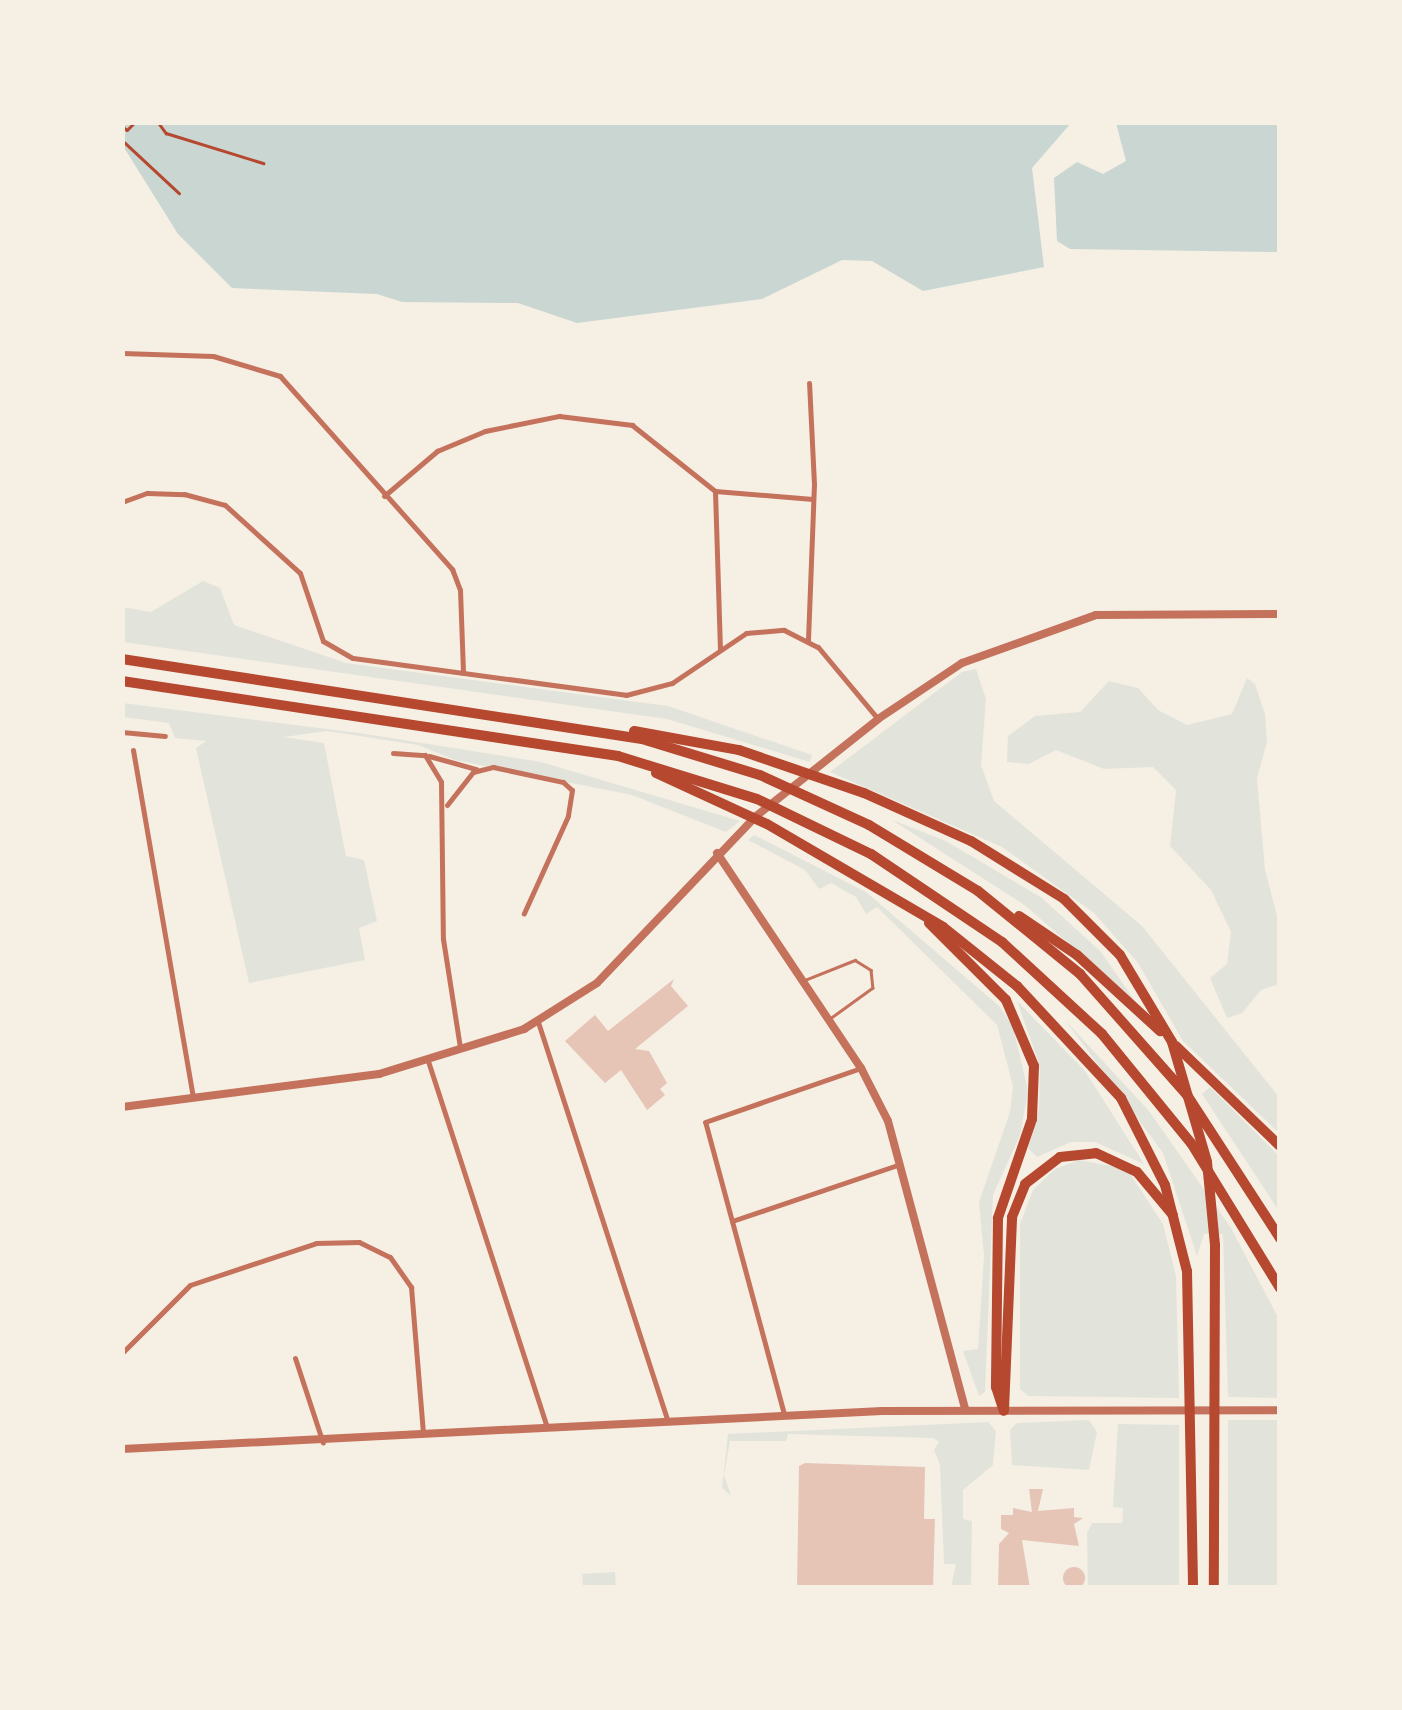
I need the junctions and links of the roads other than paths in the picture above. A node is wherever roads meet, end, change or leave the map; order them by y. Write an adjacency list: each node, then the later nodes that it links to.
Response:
1 (122, 352): 4 (street)
2 (809, 383): 5 (street)
3 (715, 492): 4 (street); 5 (street); 9 (street)
4 (384, 496): 11 (street)
5 (813, 499): 8 (street)
6 (122, 502): 11 (street)
7 (1280, 614): 13 (street)
8 (808, 640): 9 (street); 13 (street)
9 (720, 649): 11 (street)
10 (122, 659): 14 (highway)
11 (464, 674)
12 (122, 681): 20 (highway)
13 (878, 719): 23 (street)
14 (596, 729): 24 (highway); 53 (highway)
15 (122, 732): 16 (street)
16 (165, 736)
17 (133, 750): 33 (street)
18 (393, 752): 19 (street)
19 (425, 755): 21 (street); 22 (street)
20 (618, 756): 25 (highway); 40 (highway)
21 (479, 769): 22 (street); 26 (street)
22 (445, 808): 30 (street)
23 (717, 853): 27 (street); 29 (street)
24 (988, 899): 35 (highway); 39 (highway)
25 (908, 902): 37 (highway); 45 (highway)
26 (524, 913)
27 (803, 981): 28 (street); 28 (lane)
28 (829, 1020): 32 (street)
29 (538, 1022): 30 (street); 47 (street)
30 (460, 1051): 31 (street)
31 (428, 1061): 33 (street); 48 (street)
32 (861, 1068): 36 (street); 38 (street)
33 (194, 1100): 34 (street)
34 (122, 1106)
35 (1280, 1146)
36 (902, 1163): 38 (street); 43 (street)
37 (1175, 1216): 45 (highway); 52 (highway)
38 (732, 1221): 46 (street)
39 (1280, 1238)
40 (1280, 1288)
41 (122, 1353): 49 (street)
42 (295, 1358): 50 (street)
43 (965, 1409): 45 (street); 46 (street)
44 (1280, 1410): 45 (street)
45 (1004, 1411)
46 (784, 1414): 47 (street)
47 (667, 1419): 48 (street)
48 (547, 1426): 49 (street)
49 (423, 1436): 50 (street)
50 (323, 1443): 51 (street)
51 (123, 1448)
52 (1194, 1588)
53 (1214, 1588)

